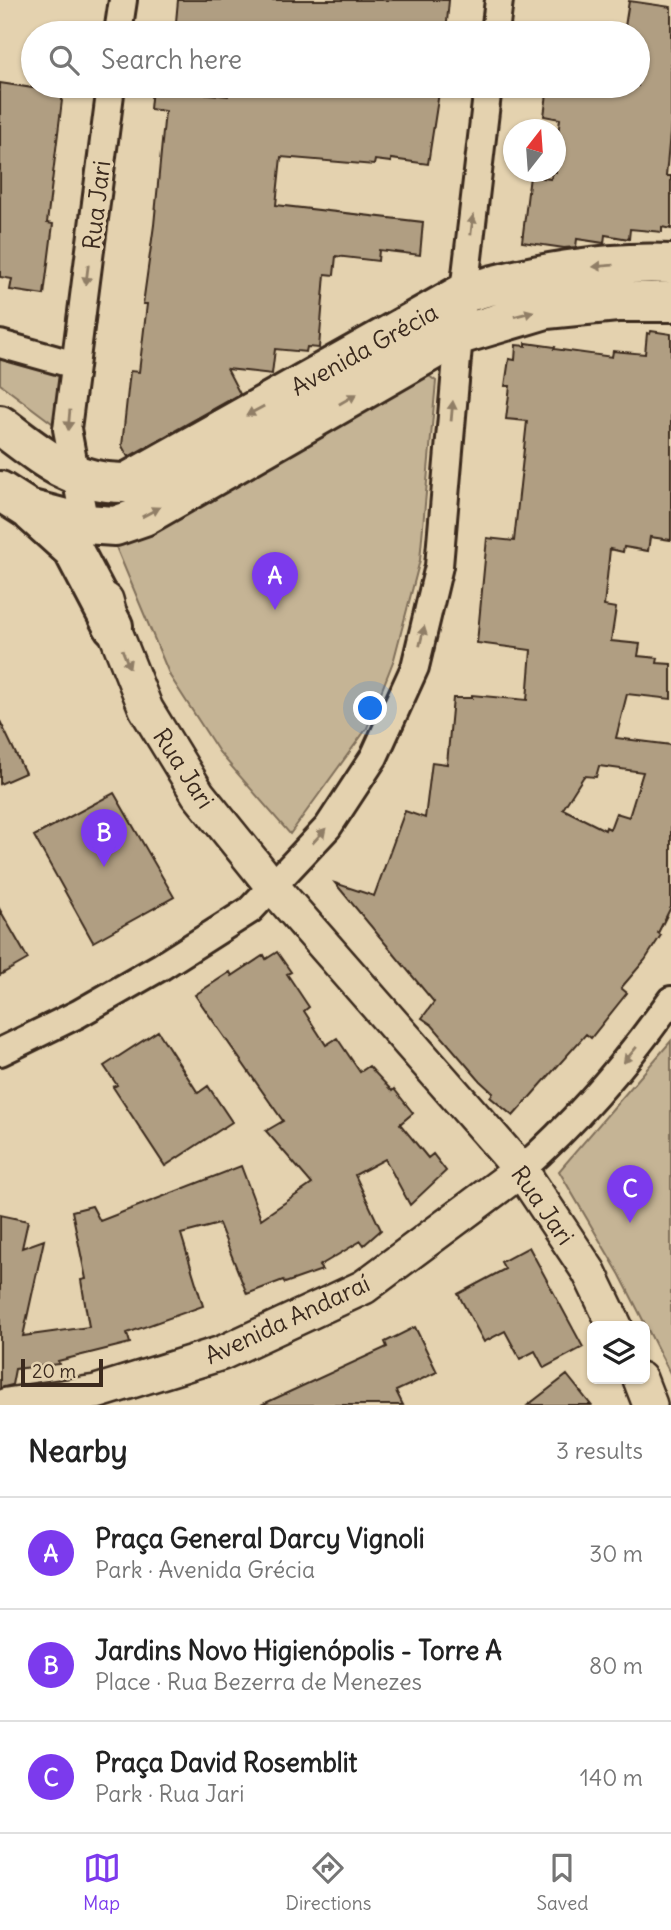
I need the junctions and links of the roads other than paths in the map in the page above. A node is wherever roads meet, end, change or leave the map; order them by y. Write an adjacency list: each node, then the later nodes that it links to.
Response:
1 (122, 0): 3 (street)
2 (499, 0): 4 (street)
3 (119, 21)
4 (496, 21)
5 (109, 98): 12 (street, Rua Jari, one-way to 12)
6 (487, 98): 8 (street, one-way to 6)
7 (671, 264): 8 (main road, Avenida Grécia, one-way to 8)
8 (464, 293): 10 (street); 14 (main road, Avenida Grécia, one-way to 14)
9 (671, 302): 10 (main road, Avenida Grécia, one-way to 9)
10 (458, 335): 16 (main road, Avenida Grécia, one-way to 10); 18 (street, one-way to 10)
11 (0, 344): 12 (street)
12 (75, 365): 14 (street, Rua Jari, one-way to 14)
13 (0, 425): 14 (main road, Avenida Grécia)
14 (75, 475): 16 (street, Rua Jari)
15 (14, 500): 16 (main road, Avenida Grécia); 17 (main road)
16 (85, 524): 17 (street, Rua Jari)
17 (113, 626): 18 (street, Rua Jari, one-way to 18)
18 (273, 887): 20 (street); 21 (street, Rua Jari)
19 (671, 1000): 21 (street, Avenida Andaraí, one-way to 21)
20 (0, 1052)
21 (521, 1170): 22 (street, Rua Jari); 24 (street, Avenida Andaraí)
22 (613, 1321)
23 (642, 1384): 25 (street)
24 (7, 1405)
25 (650, 1405)

